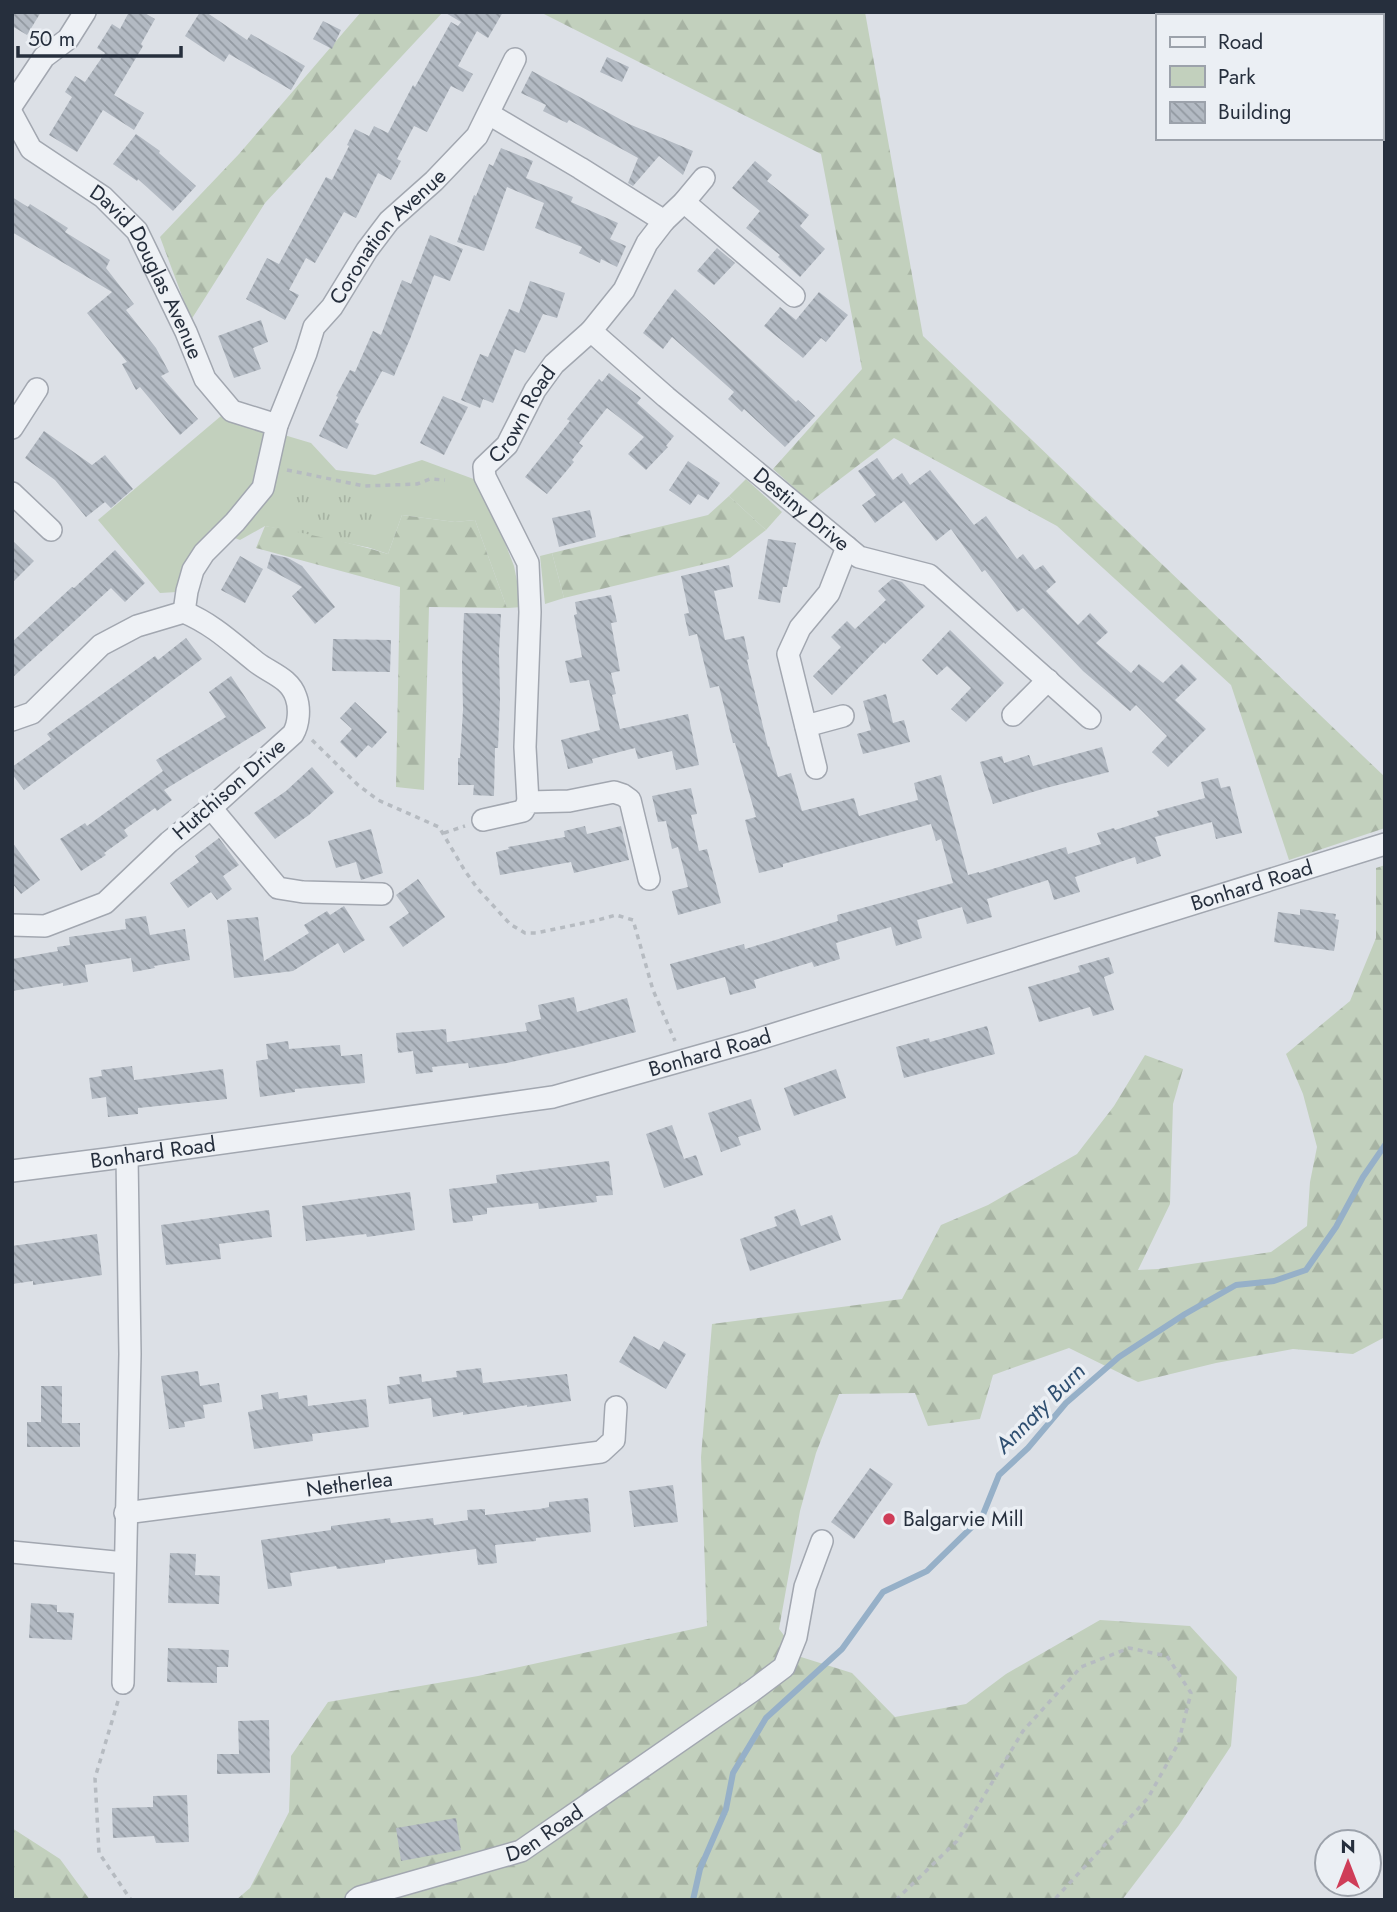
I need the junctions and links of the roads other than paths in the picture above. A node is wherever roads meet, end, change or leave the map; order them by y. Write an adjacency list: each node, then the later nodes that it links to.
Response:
1 (86, 12): 3 (street)
2 (515, 59): 5 (street, Coronation Avenue)
3 (12, 105)
4 (12, 114): 12 (street, David Douglas Avenue)
5 (489, 114): 8 (street); 12 (street, Coronation Avenue)
6 (704, 178): 7 (street, Crown Road)
7 (684, 201): 8 (street, Crown Road); 9 (street)
8 (664, 221): 10 (street, Crown Road)
9 (794, 296)
10 (591, 331): 16 (street, Destiny Drive); 25 (street, Crown Road)
11 (37, 389): 13 (street)
12 (278, 425): 17 (street)
13 (12, 428)
14 (12, 493): 15 (street)
15 (51, 530)
16 (847, 547): 18 (street, Destiny Drive); 23 (street)
17 (184, 612): 22 (street); 26 (street, Hutchison Drive)
18 (1048, 680): 19 (street); 21 (street, Destiny Drive)
19 (1013, 715)
20 (843, 716): 23 (street)
21 (1090, 718)
22 (12, 720)
23 (806, 726): 24 (street)
24 (816, 768)
25 (528, 802): 27 (street); 29 (street)
26 (211, 808): 30 (street); 31 (street, Hutchison Drive)
27 (483, 820)
28 (1385, 844): 32 (street, Bonhard Road)
29 (649, 879)
30 (382, 894)
31 (12, 925)
32 (127, 1156): 33 (street, Bonhard Road); 35 (street)
33 (12, 1171)
34 (616, 1407): 35 (street, Netherlea)
35 (125, 1513): 38 (street)
36 (822, 1541): 40 (street, Den Road)
37 (12, 1552): 38 (street)
38 (125, 1563): 39 (street)
39 (123, 1683)
40 (356, 1900)

